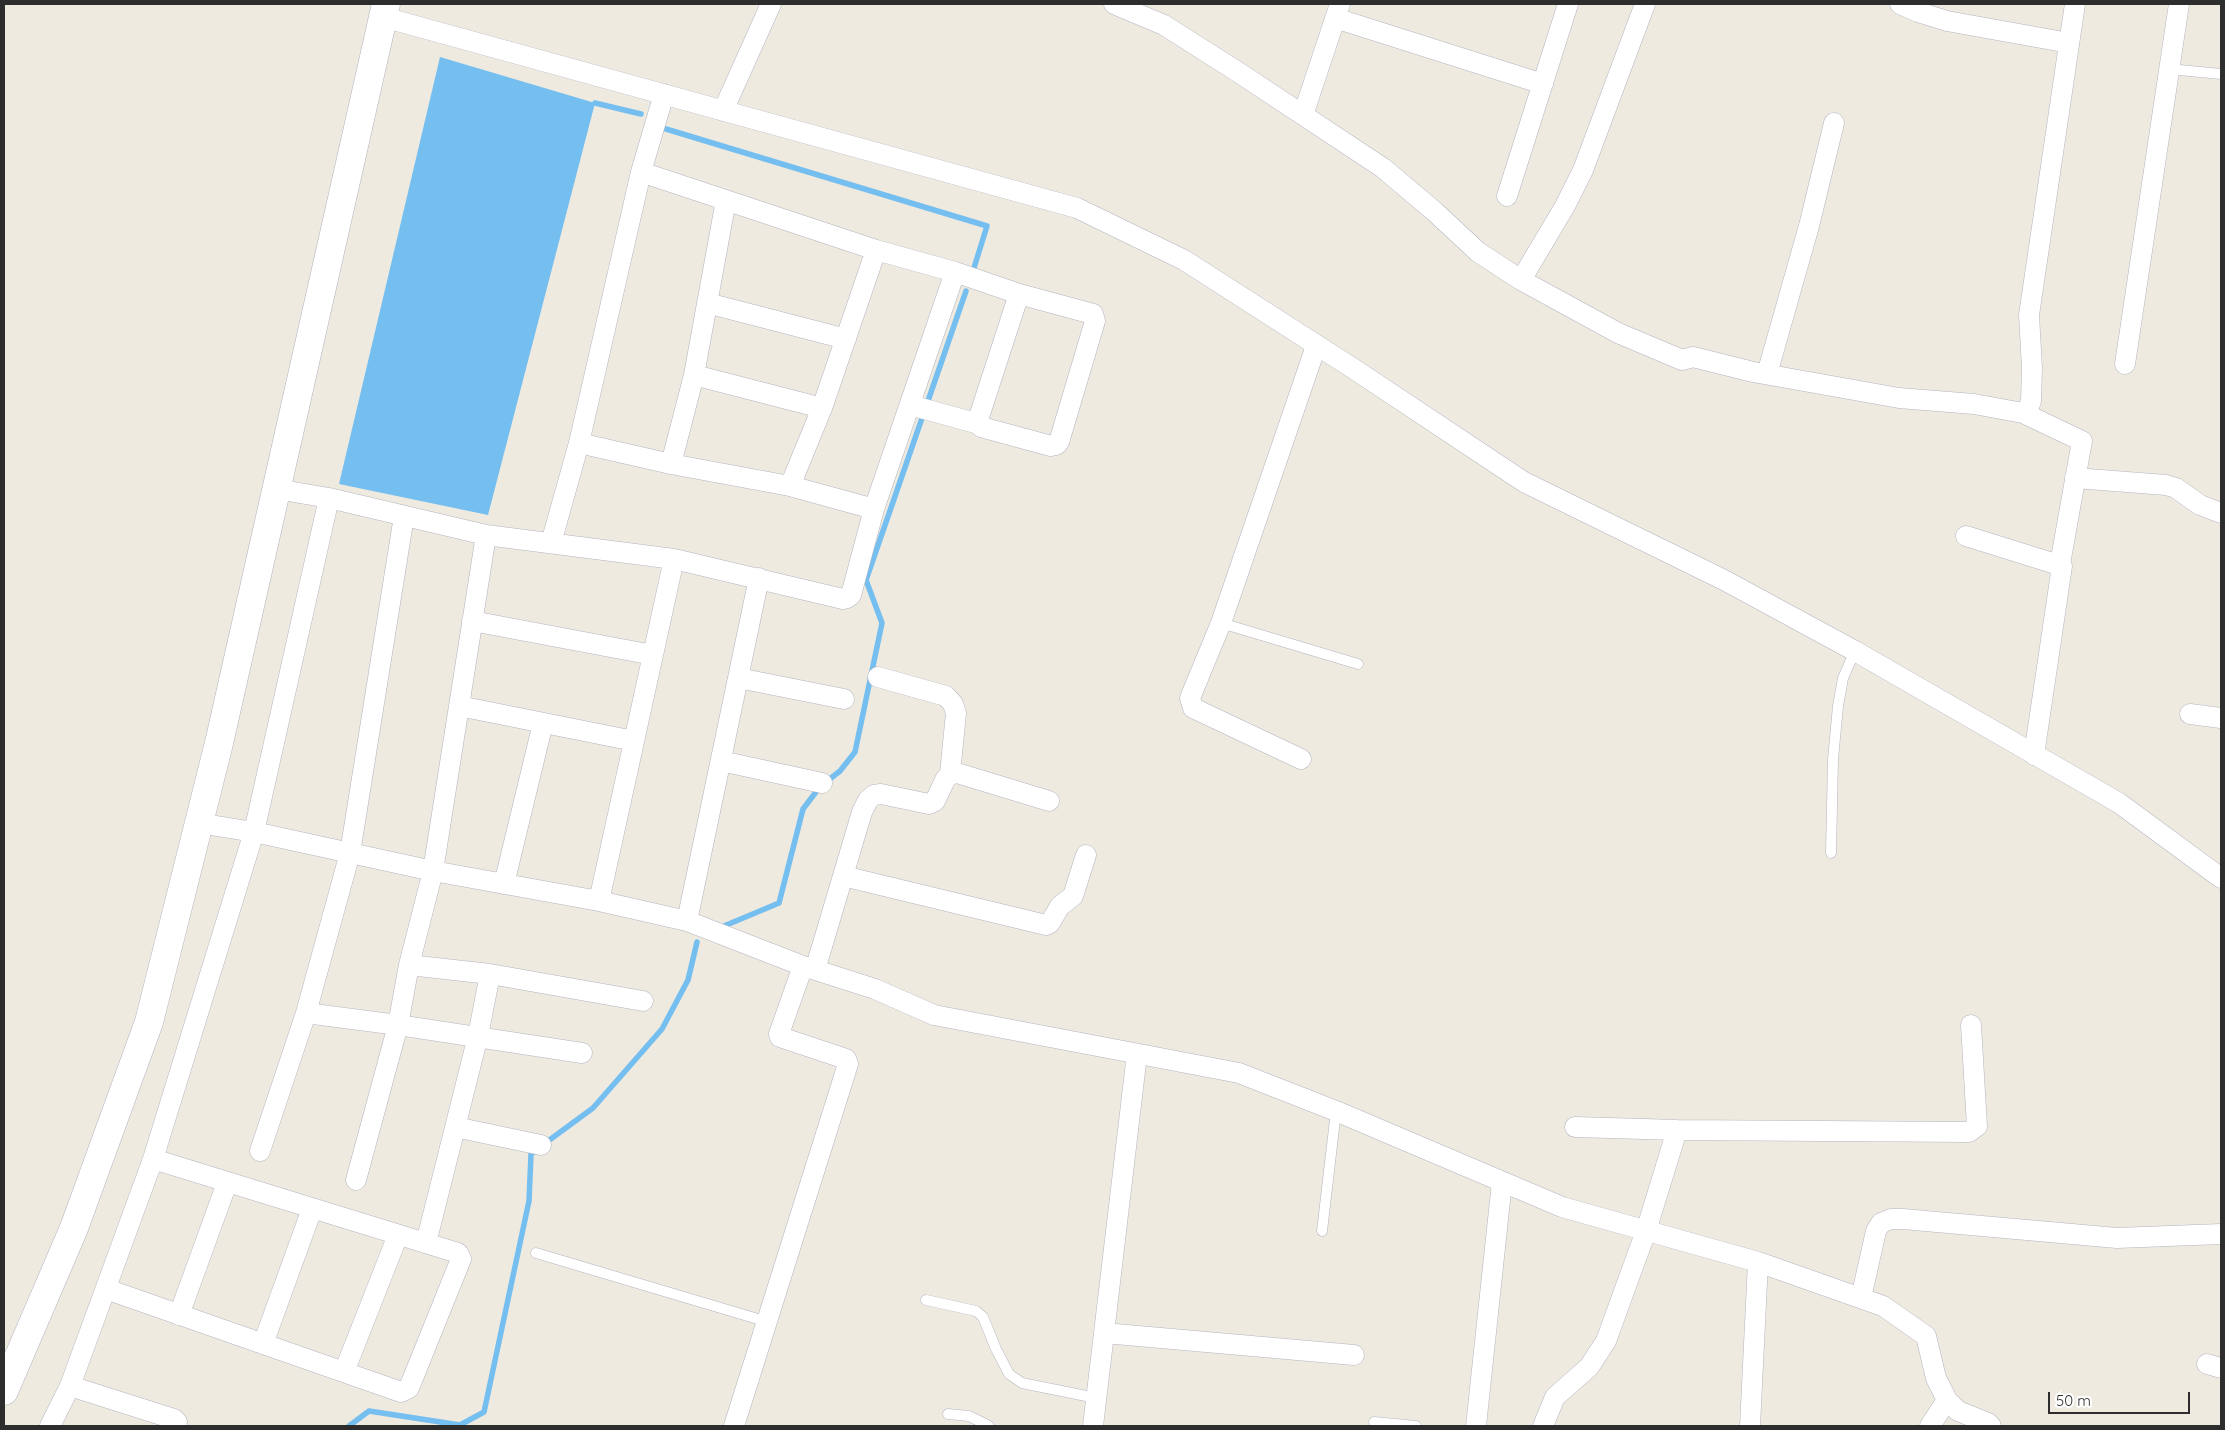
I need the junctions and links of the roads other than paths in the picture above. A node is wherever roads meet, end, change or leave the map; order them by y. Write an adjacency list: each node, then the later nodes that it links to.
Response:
1 (771, 4): 16 (street)
2 (1114, 4): 9 (street)
3 (1568, 4): 14 (street)
4 (1645, 4): 24 (street)
5 (1900, 4): 11 (street)
6 (2075, 4): 11 (street)
7 (2179, 4): 12 (street)
8 (384, 10): 15 (street); 40 (main road)
9 (1154, 11): 17 (street)
10 (1338, 11): 14 (street); 17 (street)
11 (2069, 43): 34 (street)
12 (2169, 69): 13 (lane); 29 (street)
13 (2221, 74)
14 (1543, 84): 20 (street)
15 (664, 94): 16 (street); 19 (street)
16 (723, 111): 28 (street)
17 (1303, 115): 24 (street)
18 (1834, 123): 30 (street)
19 (641, 172): 21 (street); 36 (street)
20 (1507, 196)
21 (726, 200): 22 (street); 26 (street)
22 (876, 250): 23 (street); 27 (street)
23 (955, 272): 25 (street); 33 (street)
24 (1521, 280): 30 (street)
25 (1019, 294): 35 (street); 35 (street)
26 (708, 303): 27 (street); 31 (street)
27 (846, 339): 32 (street)
28 (1316, 346): 52 (street); 53 (street)
29 (2124, 364)
30 (1766, 374): 34 (street)
31 (694, 375): 32 (street); 37 (street)
32 (822, 408): 39 (street)
33 (921, 408): 35 (street); 42 (street)
34 (2023, 413): 38 (street)
35 (979, 424)
36 (579, 443): 37 (street); 47 (street)
37 (671, 464): 39 (street)
38 (2075, 478): 43 (street); 49 (street)
39 (790, 486): 42 (street)
40 (276, 489): 41 (street); 70 (main road)
41 (329, 498): 44 (street); 71 (street)
42 (874, 509): 50 (street)
43 (2221, 513)
44 (404, 516): 45 (street); 73 (street)
45 (486, 535): 47 (street); 51 (street)
46 (1966, 536): 49 (street)
47 (552, 543): 48 (street)
48 (674, 559): 50 (street); 54 (street)
49 (2060, 564): 64 (street)
50 (759, 578): 57 (street)
51 (472, 621): 54 (street); 59 (street)
52 (1221, 623): 55 (lane); 65 (street)
53 (1854, 650): 64 (street); 72 (lane)
54 (653, 655): 63 (street)
55 (1358, 664)
56 (878, 677): 67 (street)
57 (738, 678): 58 (street); 66 (street)
58 (844, 699)
59 (459, 706): 62 (street); 75 (street)
60 (2190, 714): 61 (street)
61 (2221, 718)
62 (543, 723): 63 (street); 78 (street)
63 (634, 741): 79 (street)
64 (2034, 755): 77 (street)
65 (1301, 759)
66 (721, 761): 68 (street); 80 (street)
67 (950, 774): 69 (street); 76 (street)
68 (822, 783)
69 (1049, 801)
70 (198, 823): 71 (street); 119 (main road)
71 (254, 832): 73 (street); 97 (street)
72 (1831, 852)
73 (350, 853): 75 (street); 85 (street)
74 (1086, 855): 76 (street)
75 (433, 871): 78 (street); 81 (street)
76 (843, 876): 82 (street)
77 (2221, 878)
78 (504, 884): 79 (street)
79 (599, 901): 80 (street)
80 (687, 922): 82 (street)
81 (409, 965): 83 (street); 86 (street)
82 (809, 968): 90 (street); 113 (street)
83 (490, 974): 84 (street); 88 (street)
84 (643, 1001)
85 (306, 1013): 86 (street); 96 (street)
86 (398, 1024): 88 (street); 98 (street)
87 (1971, 1025): 94 (street)
88 (478, 1036): 89 (street); 92 (street)
89 (582, 1053)
90 (1137, 1054): 91 (street); 114 (street)
91 (1336, 1111): 99 (street); 102 (lane)
92 (455, 1127): 95 (street); 106 (street)
93 (1575, 1127): 94 (street)
94 (1677, 1130): 103 (street)
95 (540, 1145)
96 (260, 1151)
97 (153, 1159): 100 (street); 109 (street)
98 (356, 1180)
99 (1502, 1182): 103 (street); 130 (street)
100 (227, 1183): 101 (street); 112 (street)
101 (312, 1209): 105 (street); 115 (street)
102 (1322, 1231)
103 (1646, 1231): 108 (street); 131 (street)
104 (2221, 1234): 110 (street)
105 (398, 1235): 106 (street); 117 (street)
106 (426, 1243): 117 (street)
107 (536, 1253): 113 (lane)
108 (1758, 1262): 110 (street); 132 (street)
109 (106, 1289): 112 (street); 118 (street)
110 (1861, 1298): 121 (street)
111 (926, 1300): 120 (lane)
112 (179, 1315): 115 (street)
113 (768, 1322): 126 (street)
114 (1104, 1333): 116 (street); 120 (street)
115 (263, 1344): 117 (street)
116 (1354, 1355)
117 (344, 1372)
118 (70, 1386): 124 (street); 125 (street)
119 (4, 1391)
120 (1096, 1398): 128 (street)
121 (1947, 1400): 133 (street); 134 (street)
122 (948, 1414): 127 (lane)
123 (1374, 1422): 129 (lane)
124 (50, 1426)
125 (176, 1426)
126 (734, 1426)
127 (989, 1426)
128 (1093, 1426)
129 (1416, 1426)
130 (1476, 1426)
131 (1543, 1426)
132 (1750, 1426)
133 (1930, 1426)
134 (1991, 1426)

